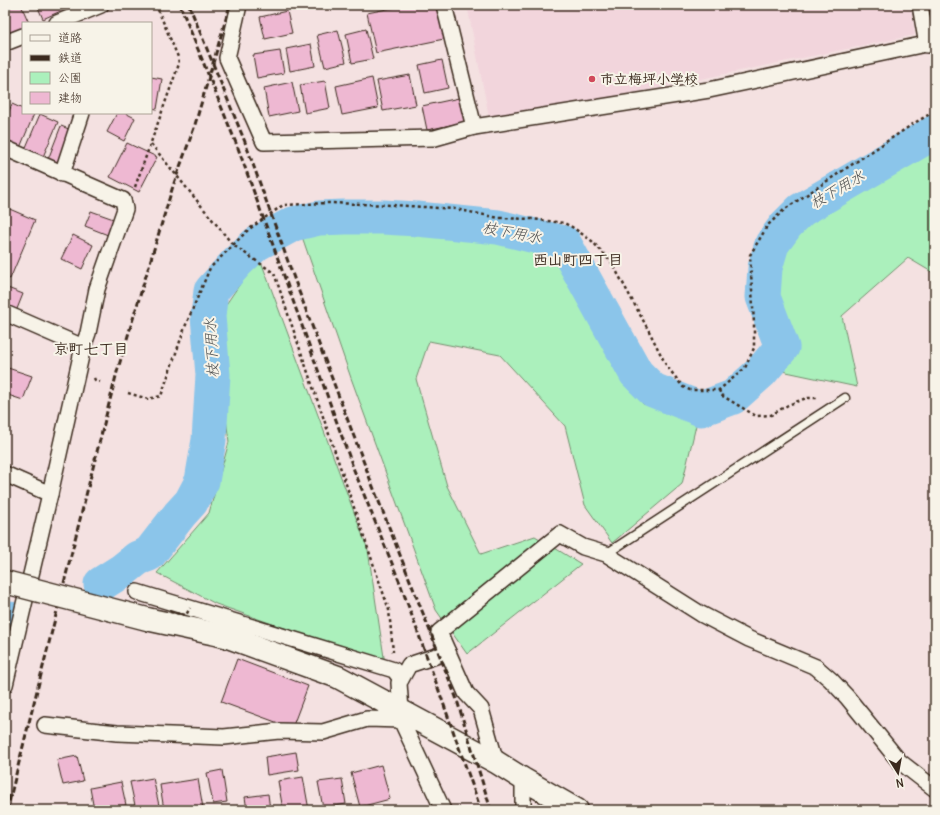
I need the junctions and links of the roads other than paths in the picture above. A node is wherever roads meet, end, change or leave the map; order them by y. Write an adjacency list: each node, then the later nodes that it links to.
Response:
1 (101, 5): 5 (street)
2 (239, 5): 11 (street)
3 (444, 5): 11 (street)
4 (920, 5): 9 (street)
5 (81, 19): 6 (street)
6 (63, 22)
7 (22, 36): 8 (street)
8 (5, 43)
9 (931, 43): 11 (street)
10 (82, 114): 13 (street)
11 (474, 127)
12 (5, 148): 13 (street)
13 (62, 174): 15 (street)
14 (5, 313): 15 (street)
15 (83, 347): 18 (street)
16 (845, 398): 19 (lane)
17 (5, 474): 18 (street)
18 (50, 494): 24 (street)
19 (606, 554): 22 (street); 29 (street)
20 (5, 582): 25 (street, bridge)
21 (136, 592): 23 (street)
22 (448, 652): 23 (street); 27 (street)
23 (398, 675): 25 (street)
24 (5, 685)
25 (401, 716): 26 (street); 27 (street); 30 (street)
26 (45, 725)
27 (496, 762): 28 (street)
28 (523, 780): 31 (street); 32 (street)
29 (935, 789)
30 (443, 810)
31 (523, 810)
32 (577, 810)

